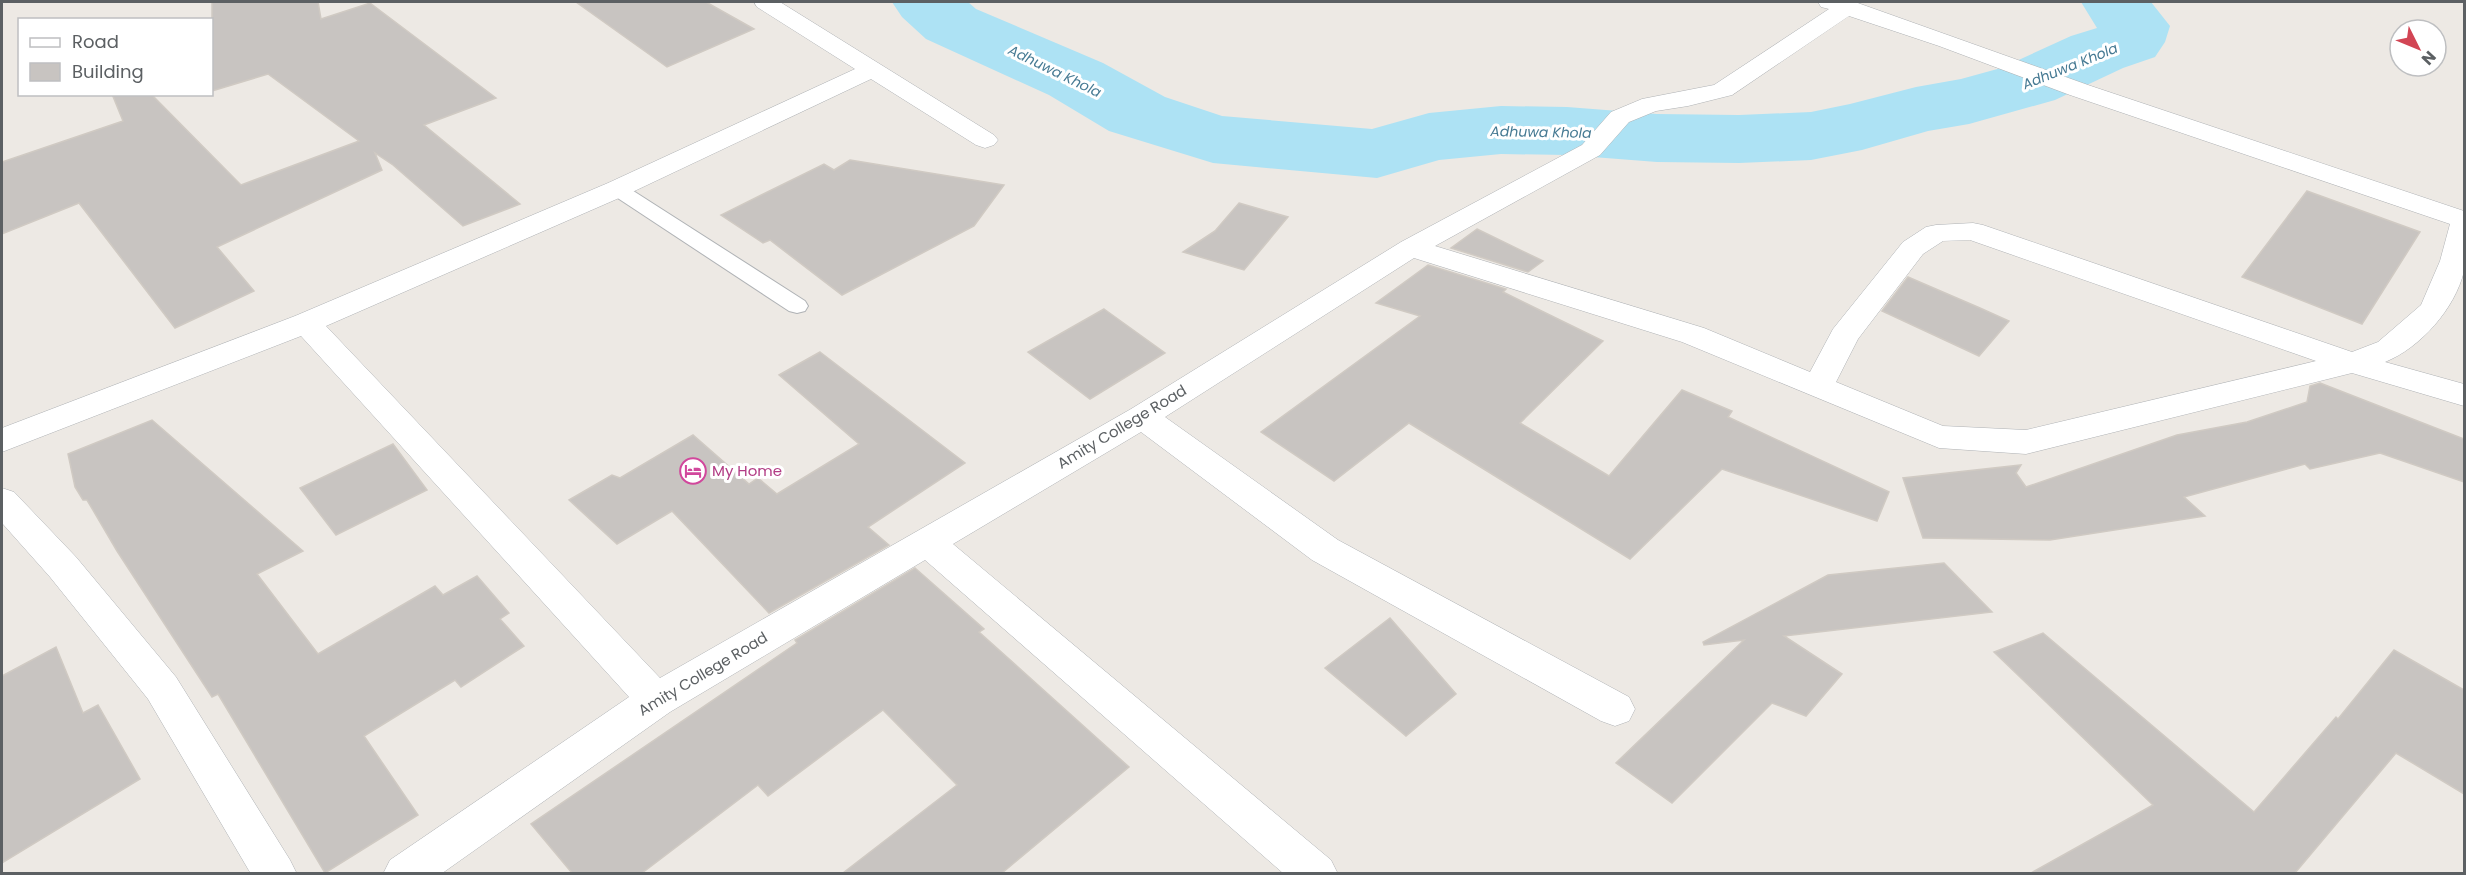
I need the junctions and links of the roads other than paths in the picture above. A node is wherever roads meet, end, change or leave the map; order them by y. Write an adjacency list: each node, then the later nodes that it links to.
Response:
1 (765, 2): 3 (street)
2 (1838, 4): 6 (street); 7 (street, Amity College Road)
3 (871, 70): 4 (street); 5 (street)
4 (985, 140)
5 (617, 189): 8 (lane); 9 (street)
6 (2464, 222): 10 (street)
7 (1411, 248): 11 (street); 13 (street, Amity College Road)
8 (797, 306)
9 (306, 323): 14 (street); 17 (street)
10 (2352, 363): 11 (street); 11 (street); 12 (street)
11 (1818, 387)
12 (2464, 395)
13 (1142, 417): 16 (street, Amity College Road); 18 (street)
14 (2, 440)
15 (2, 501): 19 (street)
16 (926, 541): 17 (street, Amity College Road); 21 (street)
17 (656, 700): 20 (street, Amity College Road)
18 (1615, 709)
19 (275, 873)
20 (405, 873)
21 (1316, 873)

